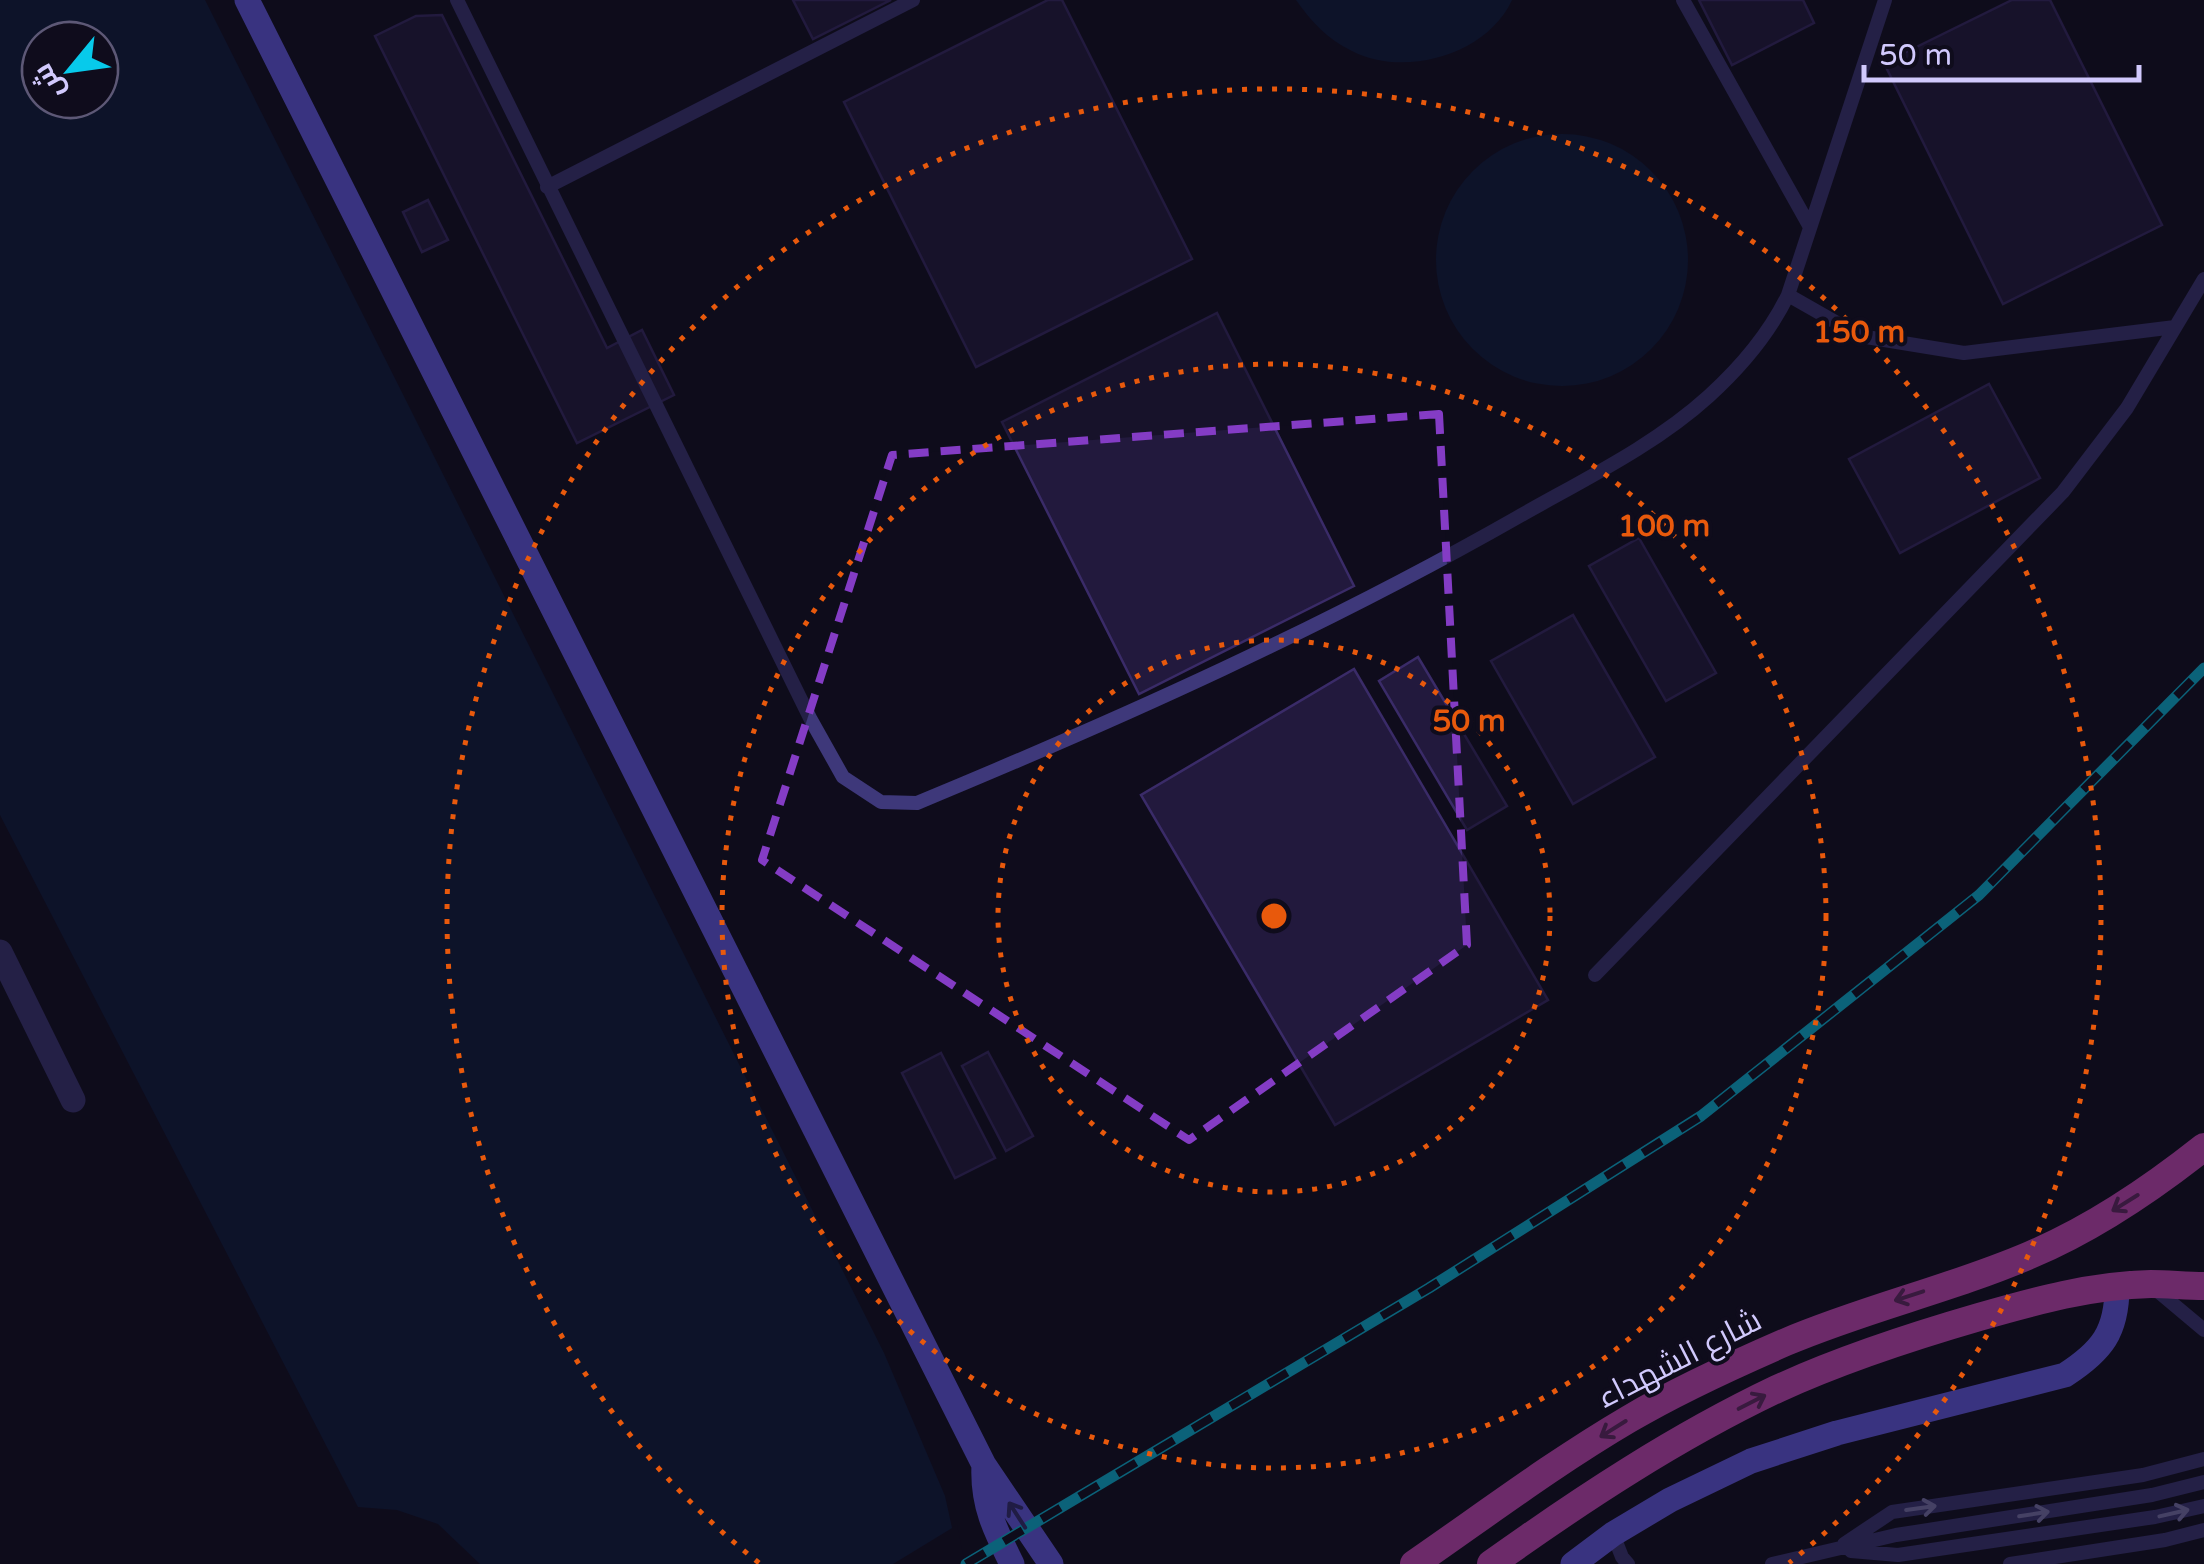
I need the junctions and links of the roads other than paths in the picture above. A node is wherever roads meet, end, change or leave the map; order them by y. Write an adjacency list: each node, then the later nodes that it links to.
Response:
1 (247, 0): 20 (main road)
2 (457, 0): 6 (lane)
3 (913, 0): 6 (lane)
4 (1683, 0): 7 (lane)
5 (1885, 0): 7 (lane)
6 (547, 187): 9 (lane)
7 (1810, 227): 9 (lane)
8 (2204, 279): 10 (lane)
9 (1788, 295): 10 (lane)
10 (2175, 326): 12 (lane)
11 (0, 952): 13 (street)
12 (1595, 976)
13 (73, 1100)
14 (2204, 1147): 28 (highway, شارع الشهداء, one-way to 28)
15 (2150, 1284): 16 (highway); 17 (highway); 18 (lane)
16 (2204, 1286)
17 (2118, 1287): 24 (main road); 29 (highway, one-way to 17)
18 (2204, 1330)
19 (2204, 1459): 25 (lane, one-way to 19)
20 (984, 1465): 26 (main road); 27 (main road, one-way to 20)
21 (2204, 1482): 25 (lane, one-way to 21)
22 (2204, 1506): 25 (lane, one-way to 22)
23 (2204, 1530): 34 (lane)
24 (1613, 1534): 30 (main road); 31 (lane)
25 (1835, 1550): 32 (lane); 33 (lane)
26 (1012, 1564)
27 (1051, 1564)
28 (1414, 1564)
29 (1491, 1564)
30 (1573, 1564)
31 (1628, 1564)
32 (1772, 1564)
33 (1866, 1564)
34 (2010, 1564)

